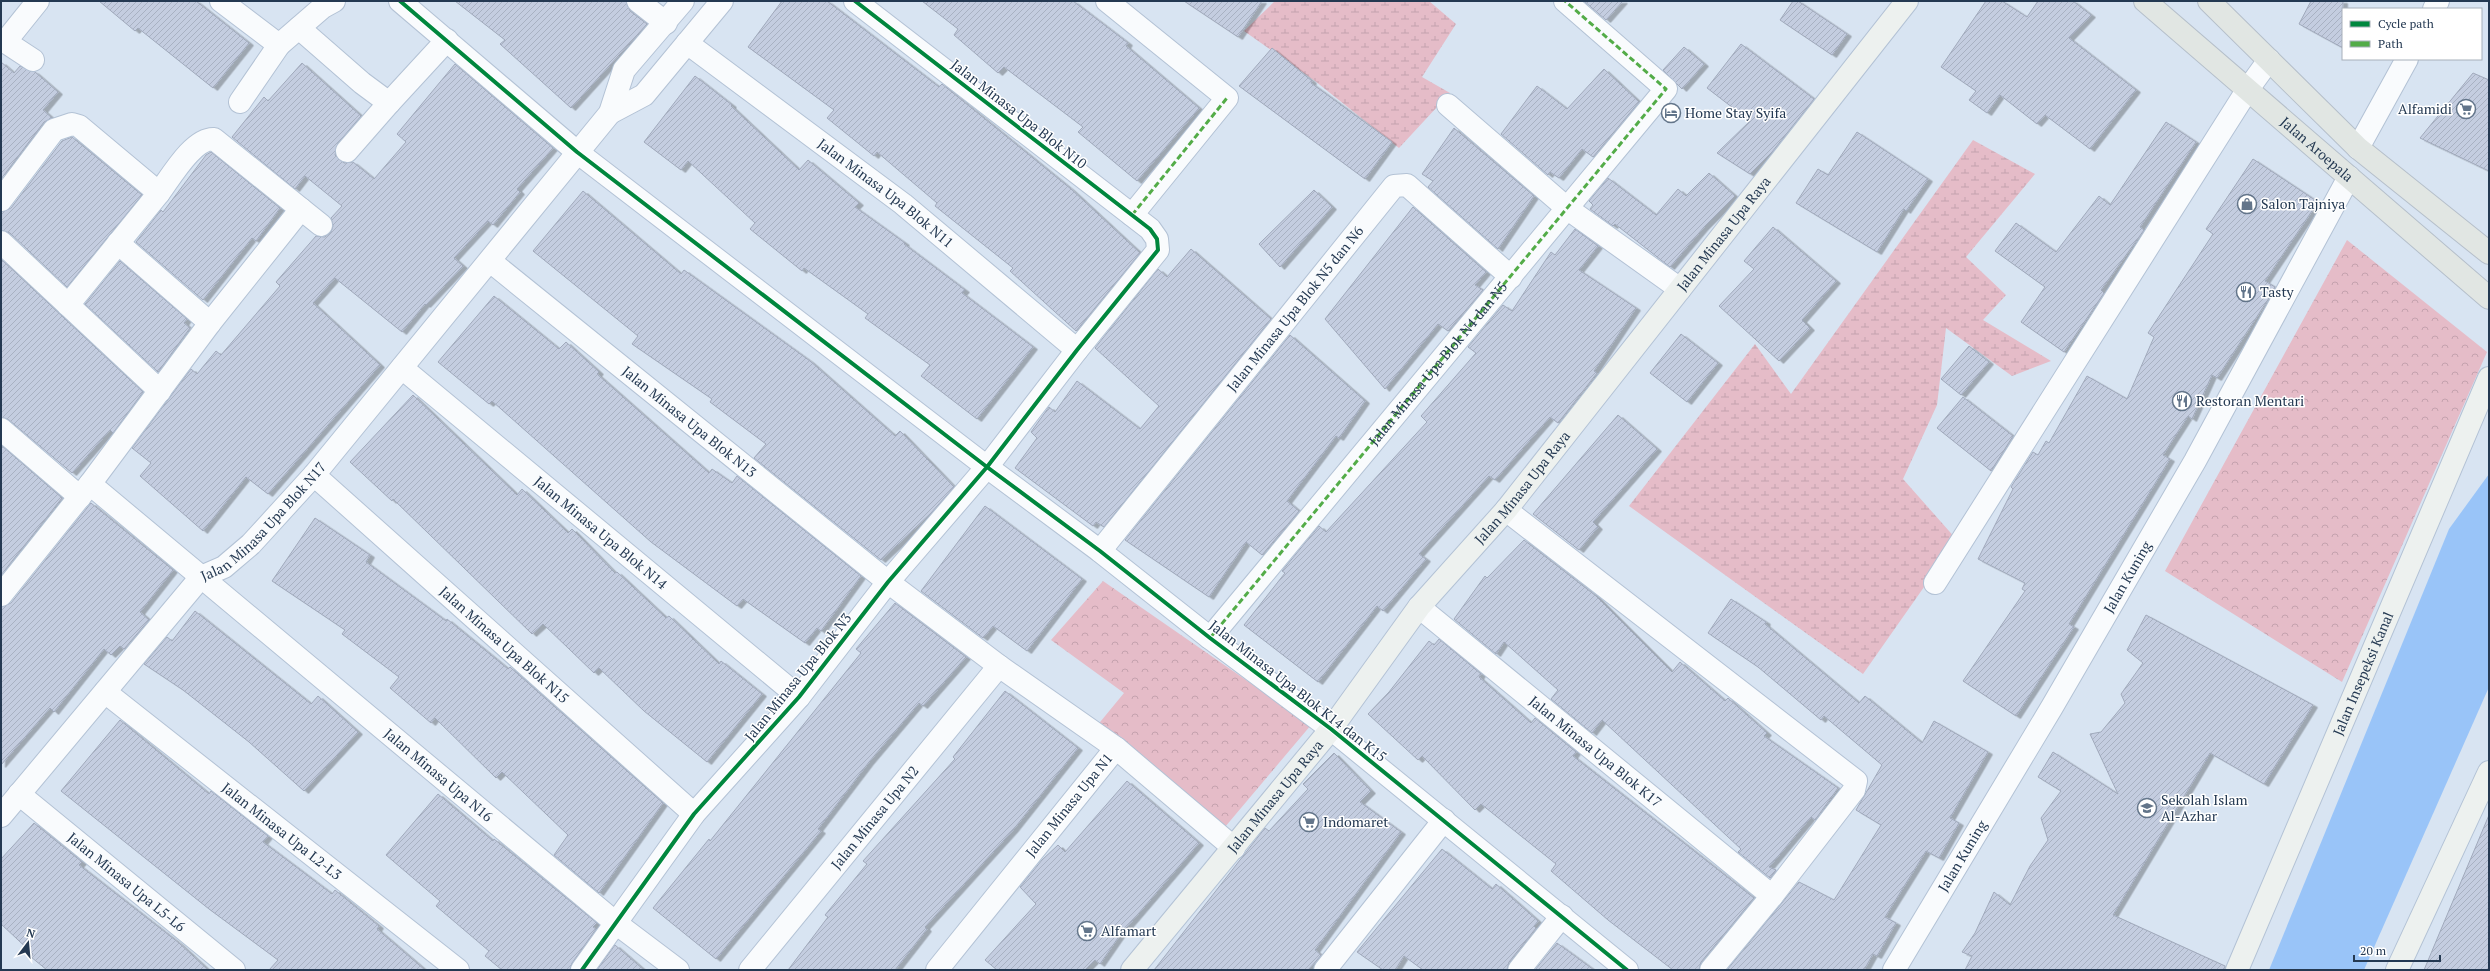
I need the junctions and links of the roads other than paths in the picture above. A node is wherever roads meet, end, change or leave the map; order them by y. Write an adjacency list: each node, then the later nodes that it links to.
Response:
1 (38, 1): 16 (street)
2 (220, 1): 19 (street)
3 (334, 1): 15 (street)
4 (400, 1): 17 (street, Jalan Minasa Upa Blok K14 dan K15)
5 (638, 1): 14 (street)
6 (683, 1): 14 (street)
7 (722, 1): 18 (street)
8 (855, 1): 36 (street, Jalan Minasa Upa Blok N10)
9 (1106, 1): 36 (street)
10 (1565, 1): 35 (street, Jalan Minasa Upa Blok N4 dan N5)
11 (1907, 1): 44 (street, Jalan Minasa Upa Raya)
12 (2145, 1): 23 (main road, Jalan Aroepala)
13 (2209, 1): 21 (main road, Jalan Aroepala)
14 (666, 23): 27 (street)
15 (299, 28): 19 (street); 25 (street)
16 (3, 40): 20 (street)
17 (448, 40): 25 (street); 30 (street, Jalan Minasa Upa Blok K14 dan K15)
18 (688, 43): 27 (street); 48 (street, Jalan Minasa Upa Blok N11)
19 (279, 45): 24 (street)
20 (33, 60)
21 (2269, 60): 23 (street); 28 (main road, Jalan Aroepala)
22 (2406, 60): 28 (street)
23 (2248, 89): 31 (main road, Jalan Aroepala); 60 (street)
24 (240, 102)
25 (389, 103): 29 (street)
26 (1448, 105): 35 (street)
27 (610, 113): 30 (street, Jalan Minasa Upa Blok N17)
28 (2358, 148): 41 (main road, Jalan Aroepala)
29 (347, 151)
30 (577, 152): 42 (street, Jalan Minasa Upa Blok N17); 53 (street, Jalan Minasa Upa Blok K14 dan K15)
31 (2349, 177): 45 (main road, Jalan Aroepala); 89 (street, Jalan Kuning)
32 (159, 193): 33 (street); 34 (street); 39 (street)
33 (1, 200)
34 (301, 209): 37 (street); 47 (street)
35 (1568, 209): 43 (street, Jalan Minasa Upa Blok N4 dan N5); 44 (street)
36 (1132, 215): 40 (street, Jalan Minasa Upa Blok N10)
37 (321, 225)
38 (1, 242): 46 (street)
39 (118, 243): 46 (street); 47 (street)
40 (1158, 250): 48 (street, Jalan Minasa Upa Blok N3)
41 (2489, 253)
42 (490, 260): 49 (street, Jalan Minasa Upa Blok N17); 59 (street, Jalan Minasa Upa Blok N13)
43 (1511, 278): 57 (street, Jalan Minasa Upa Blok N5 dan N6); 63 (street, Jalan Minasa Upa Blok N4 dan N5)
44 (1680, 289): 56 (street, Jalan Minasa Upa Raya)
45 (2489, 298)
46 (68, 305): 51 (street)
47 (210, 323): 51 (street)
48 (1077, 350): 53 (street, Jalan Minasa Upa Blok N3)
49 (402, 368): 54 (street, Jalan Minasa Upa Blok N17); 66 (street, Jalan Minasa Upa Blok N14)
50 (2489, 378): 90 (street, Jalan Insepeksi Kanal)
51 (160, 391): 55 (street)
52 (1, 428): 55 (street, Jalan Minasa Upa N16)
53 (987, 467): 57 (street, Jalan Minasa Upa Blok K14 dan K15); 59 (street, Jalan Minasa Upa Blok N3)
54 (314, 475): 58 (street, Jalan Minasa Upa Blok N17); 71 (street, Jalan Minasa Upa Blok N15)
55 (85, 490): 58 (street, Jalan Minasa Upa N16); 61 (street)
56 (1506, 510): 62 (street, Jalan Minasa Upa Raya); 75 (street)
57 (1100, 551): 63 (street, Jalan Minasa Upa Blok K14 dan K15)
58 (201, 577): 65 (street, Jalan Minasa Upa Blok N17); 77 (street, Jalan Minasa Upa N16)
59 (888, 582): 64 (street, Jalan Minasa Upa N1); 66 (street, Jalan Minasa Upa Blok N3)
60 (1935, 583)
61 (2, 593)
62 (1420, 606): 67 (street, Jalan Minasa Upa Raya); 75 (street, Jalan Minasa Upa Blok K17)
63 (1210, 638): 67 (street, Jalan Minasa Upa Blok K14 dan K15)
64 (1000, 666): 68 (street, Jalan Minasa Upa N1); 82 (street, Jalan Minasa Upa N2)
65 (106, 692): 70 (street, Jalan Minasa Upa Blok N17); 79 (street, Jalan Minasa Upa L2-L3)
66 (799, 697): 71 (street, Jalan Minasa Upa Blok N3)
67 (1331, 729): 73 (street, Jalan Minasa Upa Blok K14 dan K15); 74 (street, Jalan Minasa Upa Raya)
68 (1116, 748): 74 (street); 83 (street, Jalan Minasa Upa N1)
69 (2489, 772): 91 (street)
70 (19, 794): 72 (street, Jalan Minasa Upa Blok N17); 78 (street, Jalan Minasa Upa L5-L6)
71 (694, 814): 77 (street, Jalan Minasa Upa Blok N3)
72 (1, 816)
73 (1444, 820): 76 (street, Jalan Minasa Upa Blok K14 dan K15); 85 (street)
74 (1234, 848): 84 (street, Jalan Minasa Upa Raya)
75 (1772, 896): 88 (street)
76 (1562, 916): 86 (street); 87 (street, Jalan Minasa Upa Blok K14 dan K15)
77 (617, 924): 80 (street, Jalan Minasa Upa Blok N3); 81 (street, Jalan Minasa Upa N16)
78 (234, 970)
79 (458, 970)
80 (582, 970)
81 (678, 970)
82 (750, 970)
83 (937, 970)
84 (1132, 970)
85 (1325, 970)
86 (1519, 970)
87 (1627, 970)
88 (1711, 970)
89 (1894, 970)
90 (2237, 970)
91 (2397, 970)

